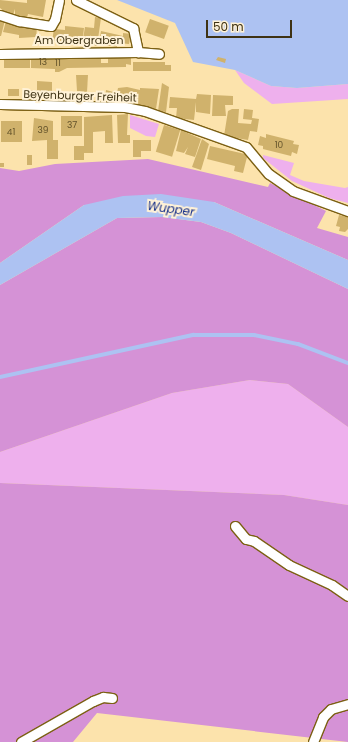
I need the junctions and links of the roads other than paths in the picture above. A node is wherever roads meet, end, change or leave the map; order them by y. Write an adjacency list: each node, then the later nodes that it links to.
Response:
1 (60, 0): 3 (street)
2 (76, 0): 4 (street)
3 (0, 15)
4 (138, 52): 5 (street, Am Obergraben); 6 (street, Am Obergraben)
5 (0, 54)
6 (159, 54)
7 (0, 104): 8 (street, Beyenburger Freiheit)
8 (348, 211)
9 (235, 526): 10 (street)
10 (348, 596)
11 (112, 698): 13 (street)
12 (348, 704): 14 (street)
13 (21, 742)
14 (313, 742)

